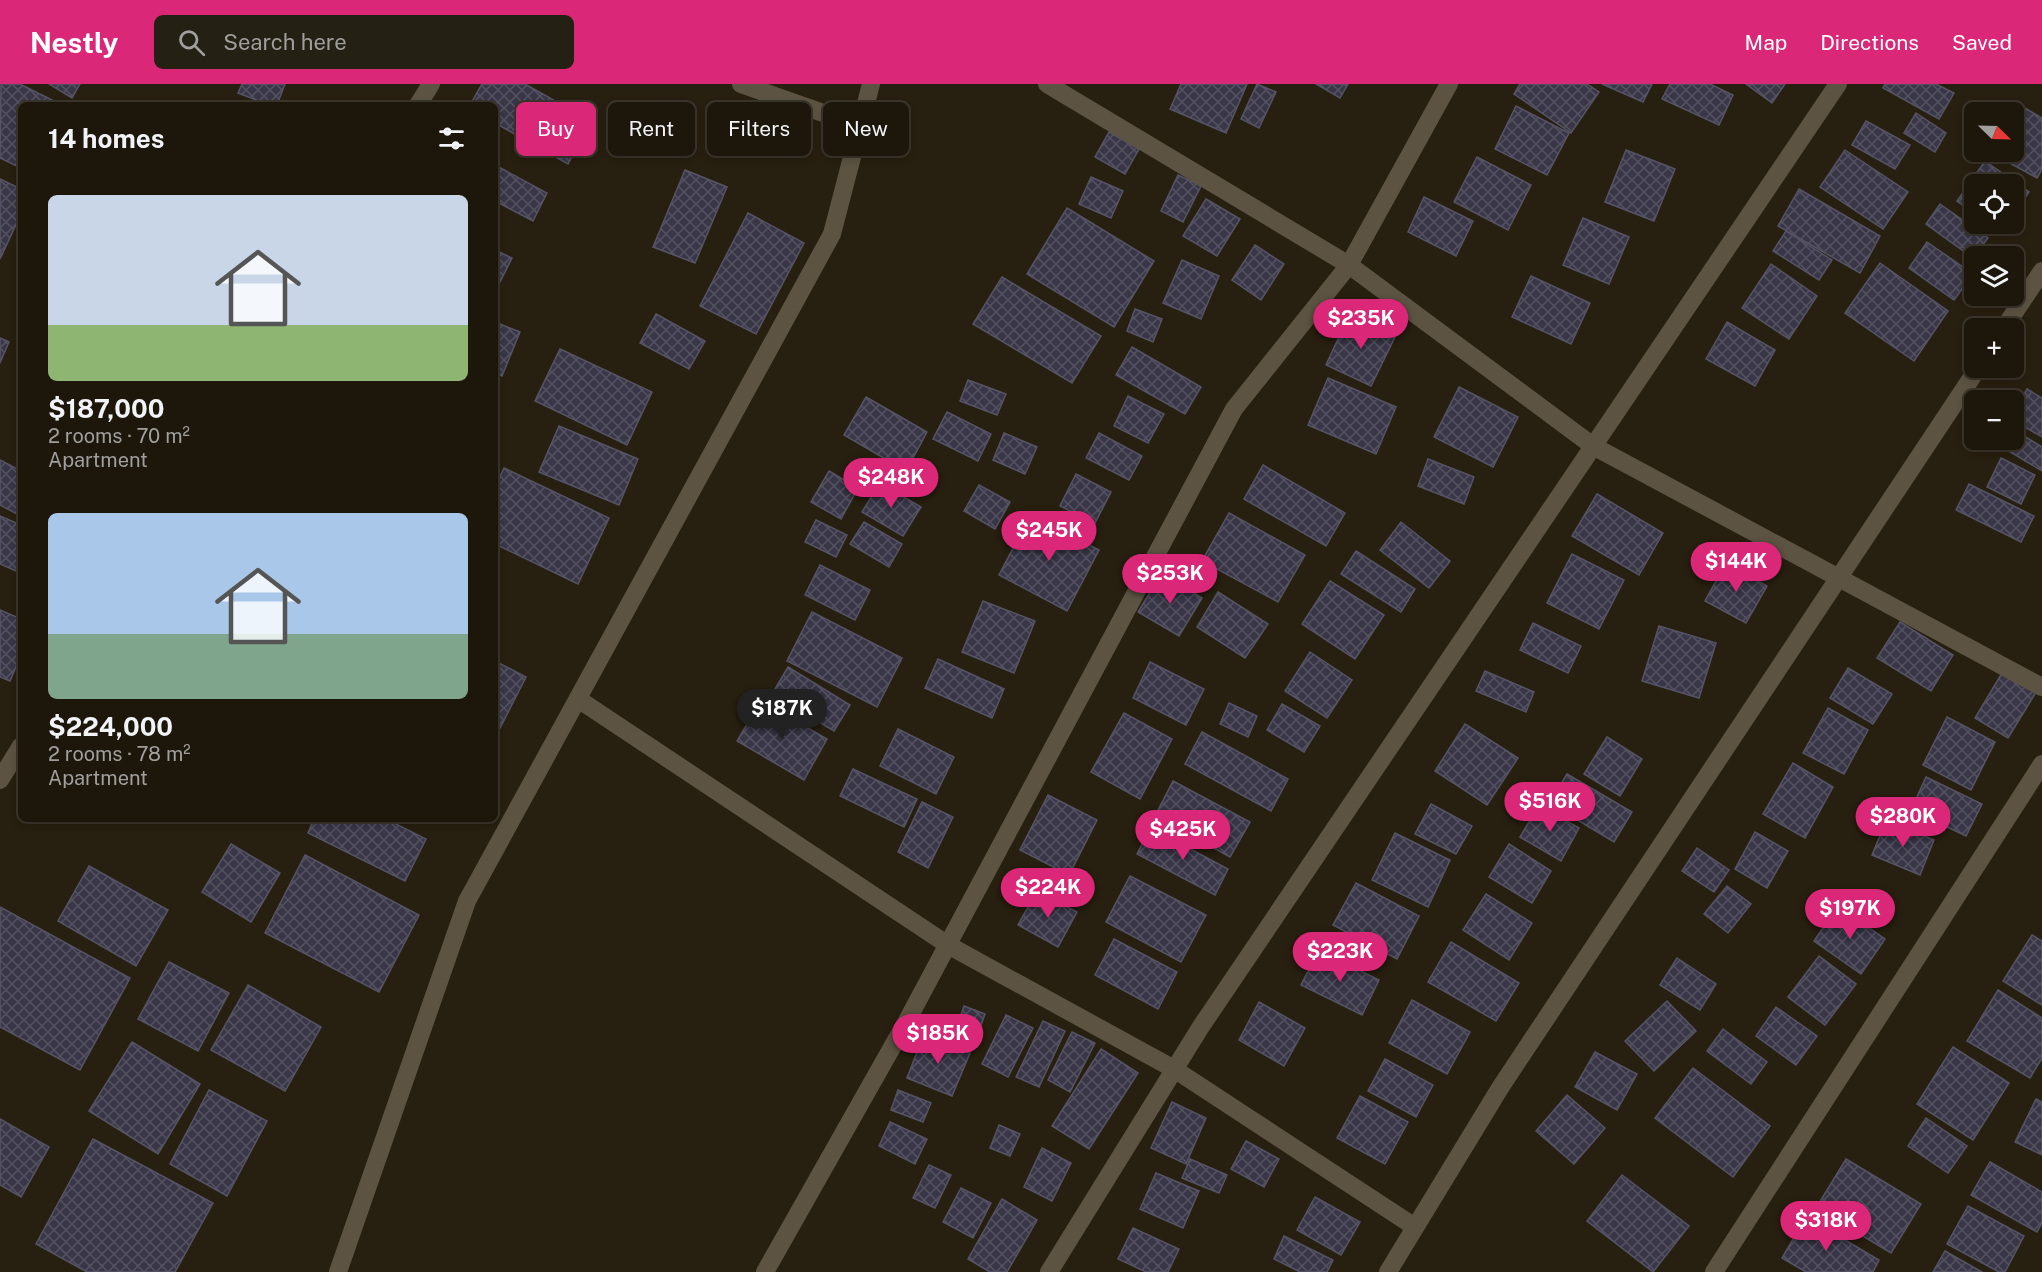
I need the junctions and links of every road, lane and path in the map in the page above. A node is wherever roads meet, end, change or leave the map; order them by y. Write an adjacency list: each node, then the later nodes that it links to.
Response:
1 (431, 84): 7 (street)
2 (741, 84): 9 (street)
3 (871, 84): 8 (street)
4 (1047, 84): 11 (street)
5 (1449, 84): 11 (street)
6 (1838, 84): 15 (street)
7 (420, 102)
8 (866, 102)
9 (823, 113)
10 (852, 156): 18 (street)
11 (1349, 265): 15 (street); 22 (street)
12 (2042, 271): 13 (street)
13 (2011, 318)
14 (1971, 378): 16 (street)
15 (1593, 446): 16 (street); 23 (street)
16 (1839, 577): 17 (street); 24 (street)
17 (2042, 687)
18 (578, 699): 22 (street); 25 (street)
19 (18, 751): 21 (street)
20 (2042, 764): 29 (street)
21 (0, 780)
22 (948, 945): 23 (street); 26 (street)
23 (1174, 1069): 24 (street); 27 (street)
24 (1415, 1227): 28 (street)
25 (338, 1272)
26 (765, 1272)
27 (1049, 1272)
28 (1388, 1272)
29 (1714, 1272)

